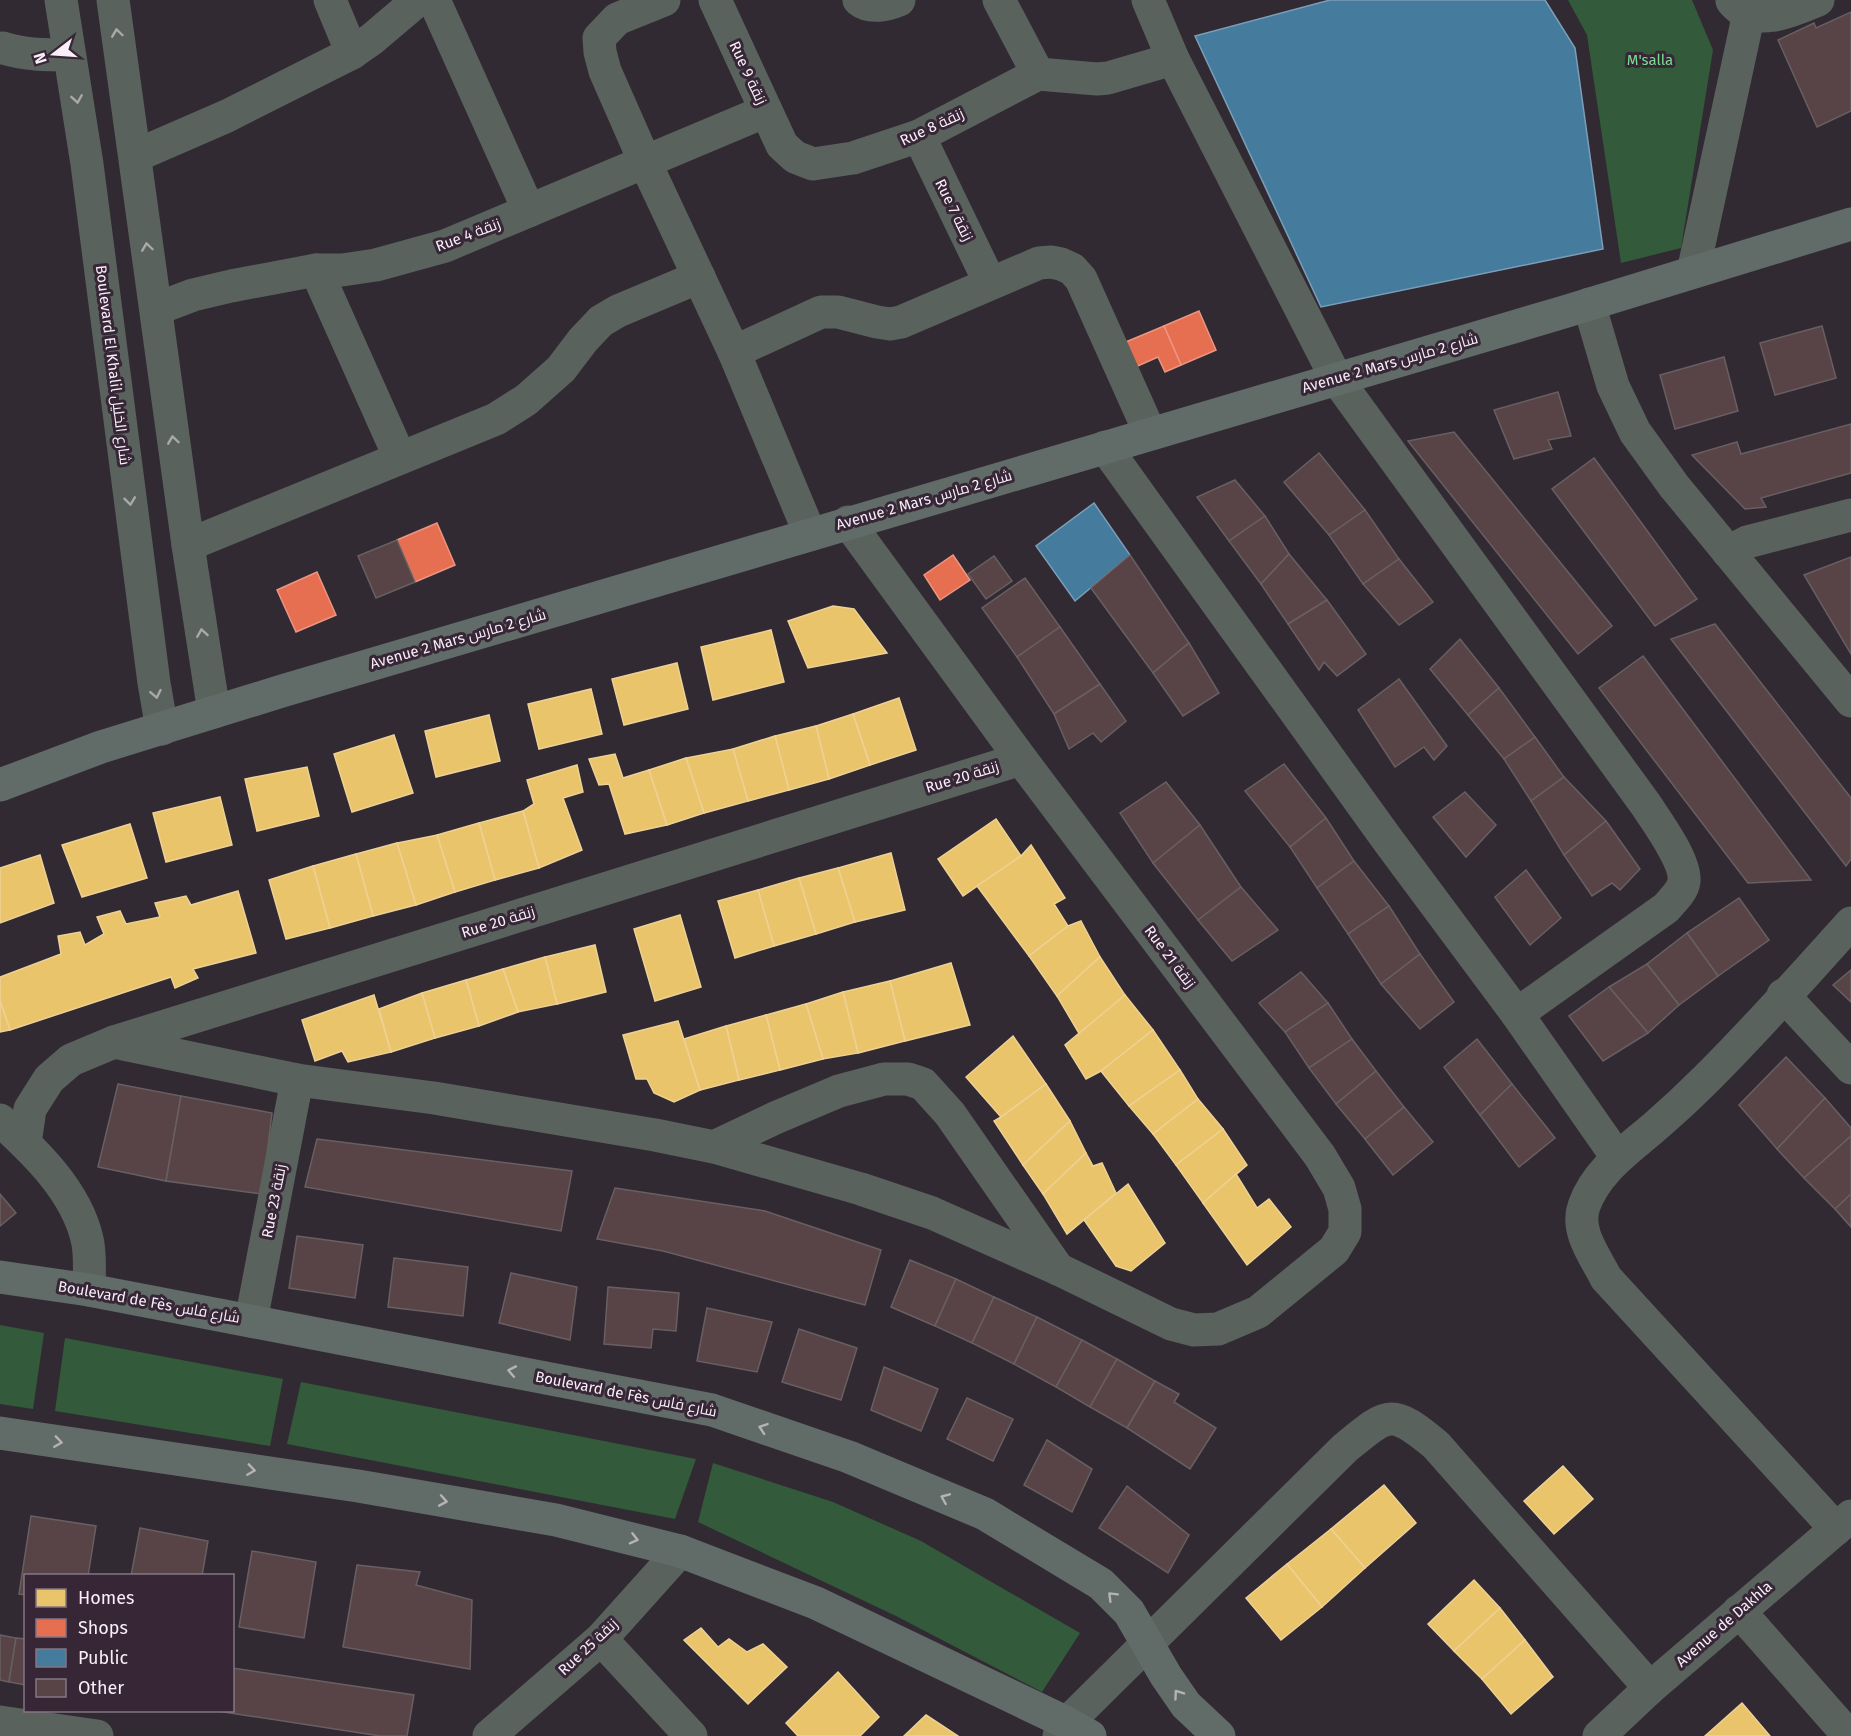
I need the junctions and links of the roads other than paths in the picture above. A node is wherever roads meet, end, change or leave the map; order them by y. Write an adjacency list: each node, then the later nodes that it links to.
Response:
1 (61, 0): 16 (street, Boulevard El Khalil شارع الخليل)
2 (113, 0): 22 (street, one-way to 2)
3 (330, 0): 15 (street)
4 (418, 0): 15 (street)
5 (434, 0): 24 (street)
6 (664, 0): 23 (street)
7 (714, 0): 19 (street, Rue 9 زنقة)
8 (859, 0): 9 (street)
9 (899, 0)
10 (999, 0): 18 (street)
11 (1148, 0): 17 (street)
12 (1807, 5): 13 (street)
13 (1740, 7): 27 (street)
14 (3, 48): 16 (street)
15 (352, 53): 22 (street)
16 (69, 55): 44 (street, Boulevard El Khalil شارع الخليل, one-way to 44)
17 (1173, 59): 18 (street); 33 (street)
18 (1038, 74): 20 (street, Rue 8 زنقة)
19 (766, 111): 21 (street, Rue 9 زنقة); 23 (street, Rue 4 زنقة)
20 (919, 136): 21 (street, Rue 8 زنقة); 29 (street, Rue 7 زنقة)
21 (782, 145)
22 (135, 156): 31 (street, one-way to 22)
23 (645, 162): 24 (street, Rue 4 زنقة); 28 (street)
24 (529, 211): 26 (street, Rue 4 زنقة)
25 (1851, 224): 27 (main road, Avenue 2 Mars شارع 2 مارس)
26 (316, 270): 31 (street, Rue 4 زنقة); 36 (street)
27 (1693, 272): 30 (main road, Avenue 2 Mars شارع 2 مارس)
28 (699, 277): 32 (street); 36 (street)
29 (990, 283): 32 (street); 34 (street)
30 (1589, 304): 33 (main road, Avenue 2 Mars شارع 2 مارس); 41 (street)
31 (156, 309): 40 (street, one-way to 31)
32 (734, 352): 39 (street)
33 (1336, 378): 34 (main road, Avenue 2 Mars شارع 2 مارس); 49 (street)
34 (1150, 433): 35 (main road, Avenue 2 Mars شارع 2 مارس)
35 (1105, 447): 38 (main road, Avenue 2 Mars شارع 2 مارس); 49 (street)
36 (400, 458): 40 (street)
37 (1851, 514): 41 (street)
38 (848, 522): 39 (main road, Avenue 2 Mars شارع 2 مارس); 45 (street, Rue 21 زنقة)
39 (810, 534): 43 (main road, Avenue 2 Mars شارع 2 مارس)
40 (188, 545): 43 (street, one-way to 40)
41 (1728, 552): 42 (street)
42 (1851, 701)
43 (214, 712): 44 (main road, Avenue 2 Mars شارع 2 مارس)
44 (162, 729): 46 (main road, Avenue 2 Mars شارع 2 مارس)
45 (1020, 759): 50 (street, Rue 20 زنقة); 57 (street, Rue 21 زنقة)
46 (0, 785)
47 (1851, 923): 48 (street)
48 (1784, 995): 51 (street); 56 (street)
49 (1517, 1014): 56 (street)
50 (114, 1042): 52 (street, Rue 21 زنقة); 54 (street, Rue 20 زنقة)
51 (1851, 1068)
52 (297, 1080): 55 (street, Rue 21 زنقة); 60 (street, Rue 23 زنقة)
53 (0, 1120): 54 (street)
54 (25, 1143): 59 (street)
55 (714, 1147): 57 (street, Rue 21 زنقة); 57 (street)
56 (1617, 1157): 62 (street)
57 (1058, 1269)
58 (0, 1277): 59 (main road, Boulevard de Fès شارع فاس)
59 (89, 1290): 60 (main road, Boulevard de Fès شارع فاس)
60 (251, 1321): 66 (main road, Boulevard de Fès شارع فاس, one-way to 60)
61 (0, 1433): 63 (main road, one-way to 63)
62 (1844, 1522): 64 (street, Avenue de Dakhla)
63 (680, 1551): 65 (street, Rue 25 زنقة); 69 (main road)
64 (1739, 1611): 67 (street, Avenue de Dakhla); 75 (street)
65 (601, 1639): 71 (street, Rue 25 زنقة); 72 (street)
66 (1148, 1642): 67 (street); 69 (street); 73 (main road, Boulevard de Fès شارع فاس, one-way to 66)
67 (1650, 1688): 74 (street, Avenue de Dakhla)
68 (0, 1722): 70 (street)
69 (1072, 1732)
70 (97, 1736)
71 (489, 1736)
72 (691, 1736)
73 (1219, 1736)
74 (1599, 1736)
75 (1849, 1736)

